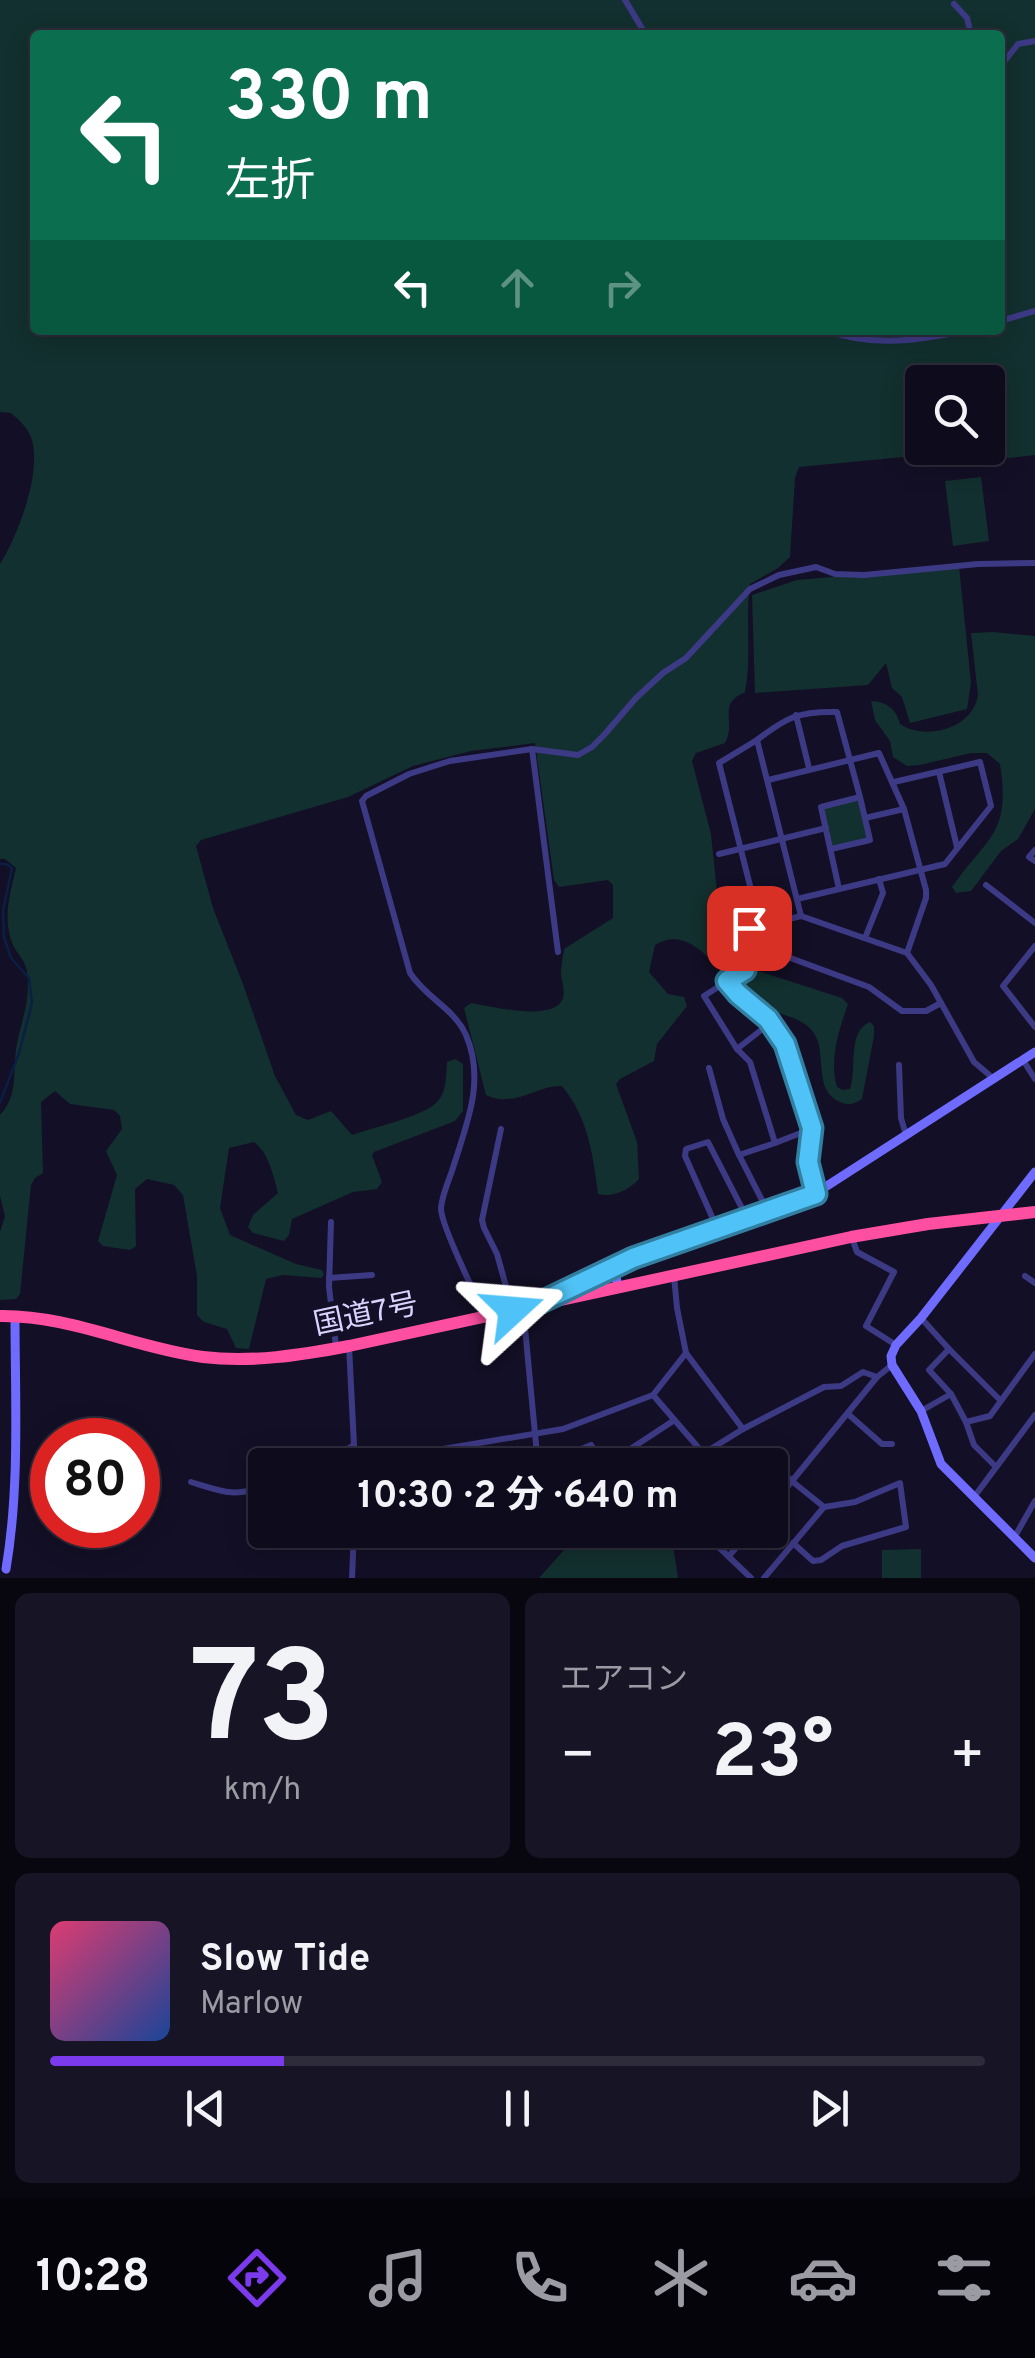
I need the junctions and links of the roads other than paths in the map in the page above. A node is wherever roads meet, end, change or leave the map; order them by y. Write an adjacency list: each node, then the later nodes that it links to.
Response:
1 (625, 0): 3 (street)
2 (954, 4): 4 (street)
3 (643, 30)
4 (970, 30)
5 (1035, 41): 6 (street)
6 (1005, 61)
7 (1035, 311): 8 (street)
8 (1005, 320)
9 (840, 335): 10 (street)
10 (937, 335)
11 (1035, 564): 14 (street)
12 (796, 716): 13 (street); 15 (street); 16 (street)
13 (757, 740): 18 (street); 25 (street)
14 (532, 749): 41 (street); 78 (street)
15 (850, 759): 16 (street); 19 (street); 20 (street)
16 (809, 768): 18 (street)
17 (939, 772): 19 (street); 26 (street); 26 (street)
18 (768, 780): 24 (street)
19 (894, 782): 21 (street)
20 (860, 797): 22 (street); 23 (street)
21 (904, 809): 22 (street); 31 (street)
22 (865, 818): 27 (street)
23 (826, 828): 24 (street); 27 (street)
24 (783, 839): 25 (street); 35 (street)
25 (742, 848): 29 (street); 38 (street)
26 (957, 848): 31 (street)
27 (830, 850): 34 (street)
28 (1035, 850): 30 (street)
29 (718, 854)
30 (1035, 862)
31 (921, 870): 32 (street); 42 (street)
32 (880, 879): 34 (street); 39 (street)
33 (986, 885): 37 (street)
34 (840, 889): 35 (street)
35 (797, 899): 36 (street)
36 (801, 916): 38 (street); 39 (street)
37 (1035, 923)
38 (760, 926): 43 (street); 44 (street)
39 (864, 938): 42 (street)
40 (1035, 946): 46 (street)
41 (558, 952)
42 (908, 953): 44 (street)
43 (727, 981): 45 (street); 47 (street)
44 (941, 1003): 52 (street)
45 (770, 1023): 47 (street); 54 (street)
46 (1035, 1027)
47 (737, 1049): 57 (street)
48 (1035, 1052): 49 (street)
49 (1022, 1060): 52 (street); 53 (street)
50 (899, 1065): 56 (street)
51 (709, 1068): 58 (street)
52 (994, 1078): 56 (street)
53 (1035, 1079)
54 (812, 1128): 57 (street); 60 (street)
55 (501, 1129): 75 (street)
56 (906, 1136): 60 (street)
57 (776, 1143): 58 (street)
58 (740, 1156): 61 (street)
59 (1035, 1172): 63 (street)
60 (816, 1194): 61 (street)
61 (768, 1212): 64 (street)
62 (1035, 1212): 63 (highway, 国道7号)
63 (1000, 1216): 67 (highway, 国道7号); 79 (street)
64 (747, 1218): 66 (street); 66 (street)
65 (331, 1222): 72 (street)
66 (717, 1228): 68 (street)
67 (851, 1237): 69 (highway, 国道7号); 80 (street)
68 (617, 1264): 74 (street); 75 (street)
69 (674, 1274): 74 (highway, 国道7号); 83 (street)
70 (372, 1275): 72 (street)
71 (1026, 1276): 73 (street)
72 (330, 1278): 81 (street)
73 (1035, 1283)
74 (618, 1287): 75 (highway, 国道7号)
75 (524, 1307): 78 (highway, 国道7号); 96 (street)
76 (0, 1316): 77 (highway, 国道7号)
77 (15, 1316): 81 (highway, 国道7号); 122 (street)
78 (485, 1316): 81 (highway, 国道7号)
79 (921, 1318): 80 (street); 82 (street)
80 (896, 1345): 85 (street)
81 (342, 1347): 97 (street)
82 (950, 1348): 87 (street); 89 (street)
83 (686, 1353): 88 (street); 95 (street)
84 (1035, 1354): 89 (street)
85 (892, 1366): 86 (street); 90 (street)
86 (877, 1377): 91 (street); 95 (street)
87 (951, 1394): 90 (street); 94 (street)
88 (653, 1395): 93 (street); 96 (street)
89 (1000, 1400): 94 (street)
90 (921, 1411): 112 (street)
91 (848, 1414): 98 (street); 109 (street)
92 (1035, 1415): 106 (street)
93 (674, 1421): 103 (street); 104 (street)
94 (966, 1422): 106 (street)
95 (742, 1429): 105 (street)
96 (536, 1435): 101 (street); 102 (street)
97 (355, 1444): 99 (street); 100 (street)
98 (892, 1444)
99 (349, 1448)
100 (355, 1448)
101 (443, 1448)
102 (537, 1448)
103 (632, 1448)
104 (697, 1448)
105 (712, 1448)
106 (996, 1467): 112 (street)
107 (788, 1478): 109 (street)
108 (192, 1482): 111 (street)
109 (792, 1482): 110 (street); 114 (street)
110 (788, 1487)
111 (248, 1492)
112 (974, 1496): 115 (street)
113 (1035, 1501): 115 (street)
114 (824, 1507): 116 (street); 116 (street)
115 (1014, 1538): 121 (street)
116 (793, 1543): 125 (street)
117 (353, 1548): 123 (street)
118 (720, 1548): 120 (street)
119 (736, 1548): 120 (street)
120 (729, 1556): 124 (street)
121 (1035, 1558)
122 (6, 1569)
123 (352, 1578)
124 (751, 1578)
125 (764, 1578)

